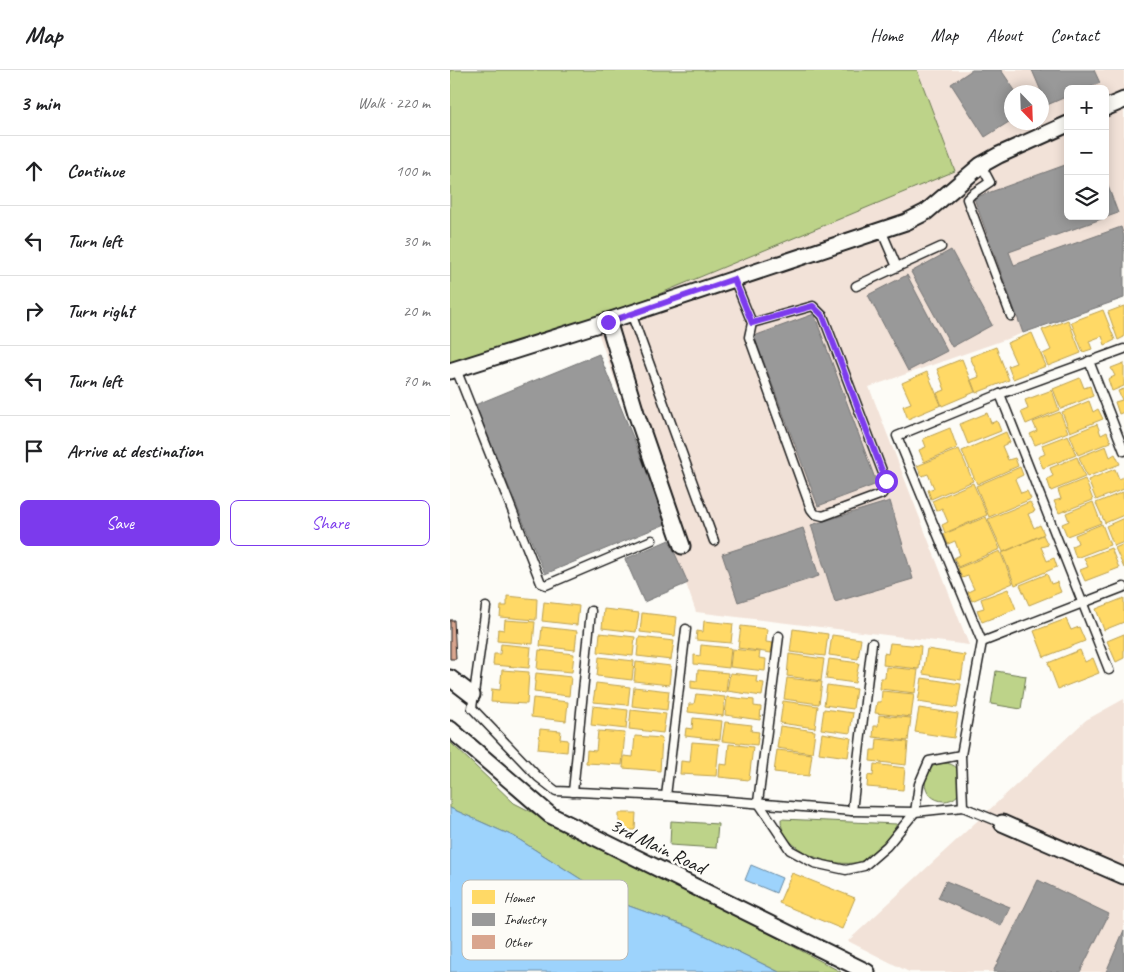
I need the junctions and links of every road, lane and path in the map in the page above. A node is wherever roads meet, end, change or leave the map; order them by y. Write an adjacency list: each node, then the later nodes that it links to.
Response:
1 (1124, 100): 2 (street)
2 (1109, 106)
3 (1064, 126): 4 (street)
4 (981, 166): 5 (street); 11 (lane)
5 (881, 230): 7 (lane); 8 (street)
6 (941, 246): 7 (lane)
7 (897, 267): 9 (lane)
8 (734, 279): 10 (street); 13 (lane)
9 (856, 286)
10 (631, 314): 12 (street); 20 (lane)
11 (1011, 316)
12 (608, 322): 16 (street); 21 (street)
13 (752, 323): 13 (lane)
14 (1124, 350): 15 (lane)
15 (1089, 362): 17 (lane); 18 (lane)
16 (453, 370): 19 (lane)
17 (1000, 394): 23 (lane); 28 (lane)
18 (1124, 451)
19 (652, 540)
20 (714, 541)
21 (682, 546)
22 (1124, 586): 23 (lane)
23 (1082, 603): 28 (lane); 30 (lane)
24 (486, 607): 32 (lane)
25 (591, 611): 35 (lane)
26 (686, 629): 36 (lane)
27 (779, 636): 37 (lane)
28 (982, 642): 34 (lane)
29 (872, 643): 39 (lane)
30 (1109, 670)
31 (450, 678): 32 (street)
32 (472, 694): 35 (lane)
33 (450, 729): 43 (street, 3rd Main Road)
34 (961, 755): 38 (lane); 40 (lane)
35 (573, 792): 36 (lane)
36 (666, 796): 37 (lane)
37 (758, 802): 39 (lane); 40 (lane)
38 (963, 807): 40 (lane); 41 (lane)
39 (852, 811): 40 (lane)
40 (915, 812)
41 (1002, 823): 42 (street)
42 (1124, 874)
43 (867, 972)

